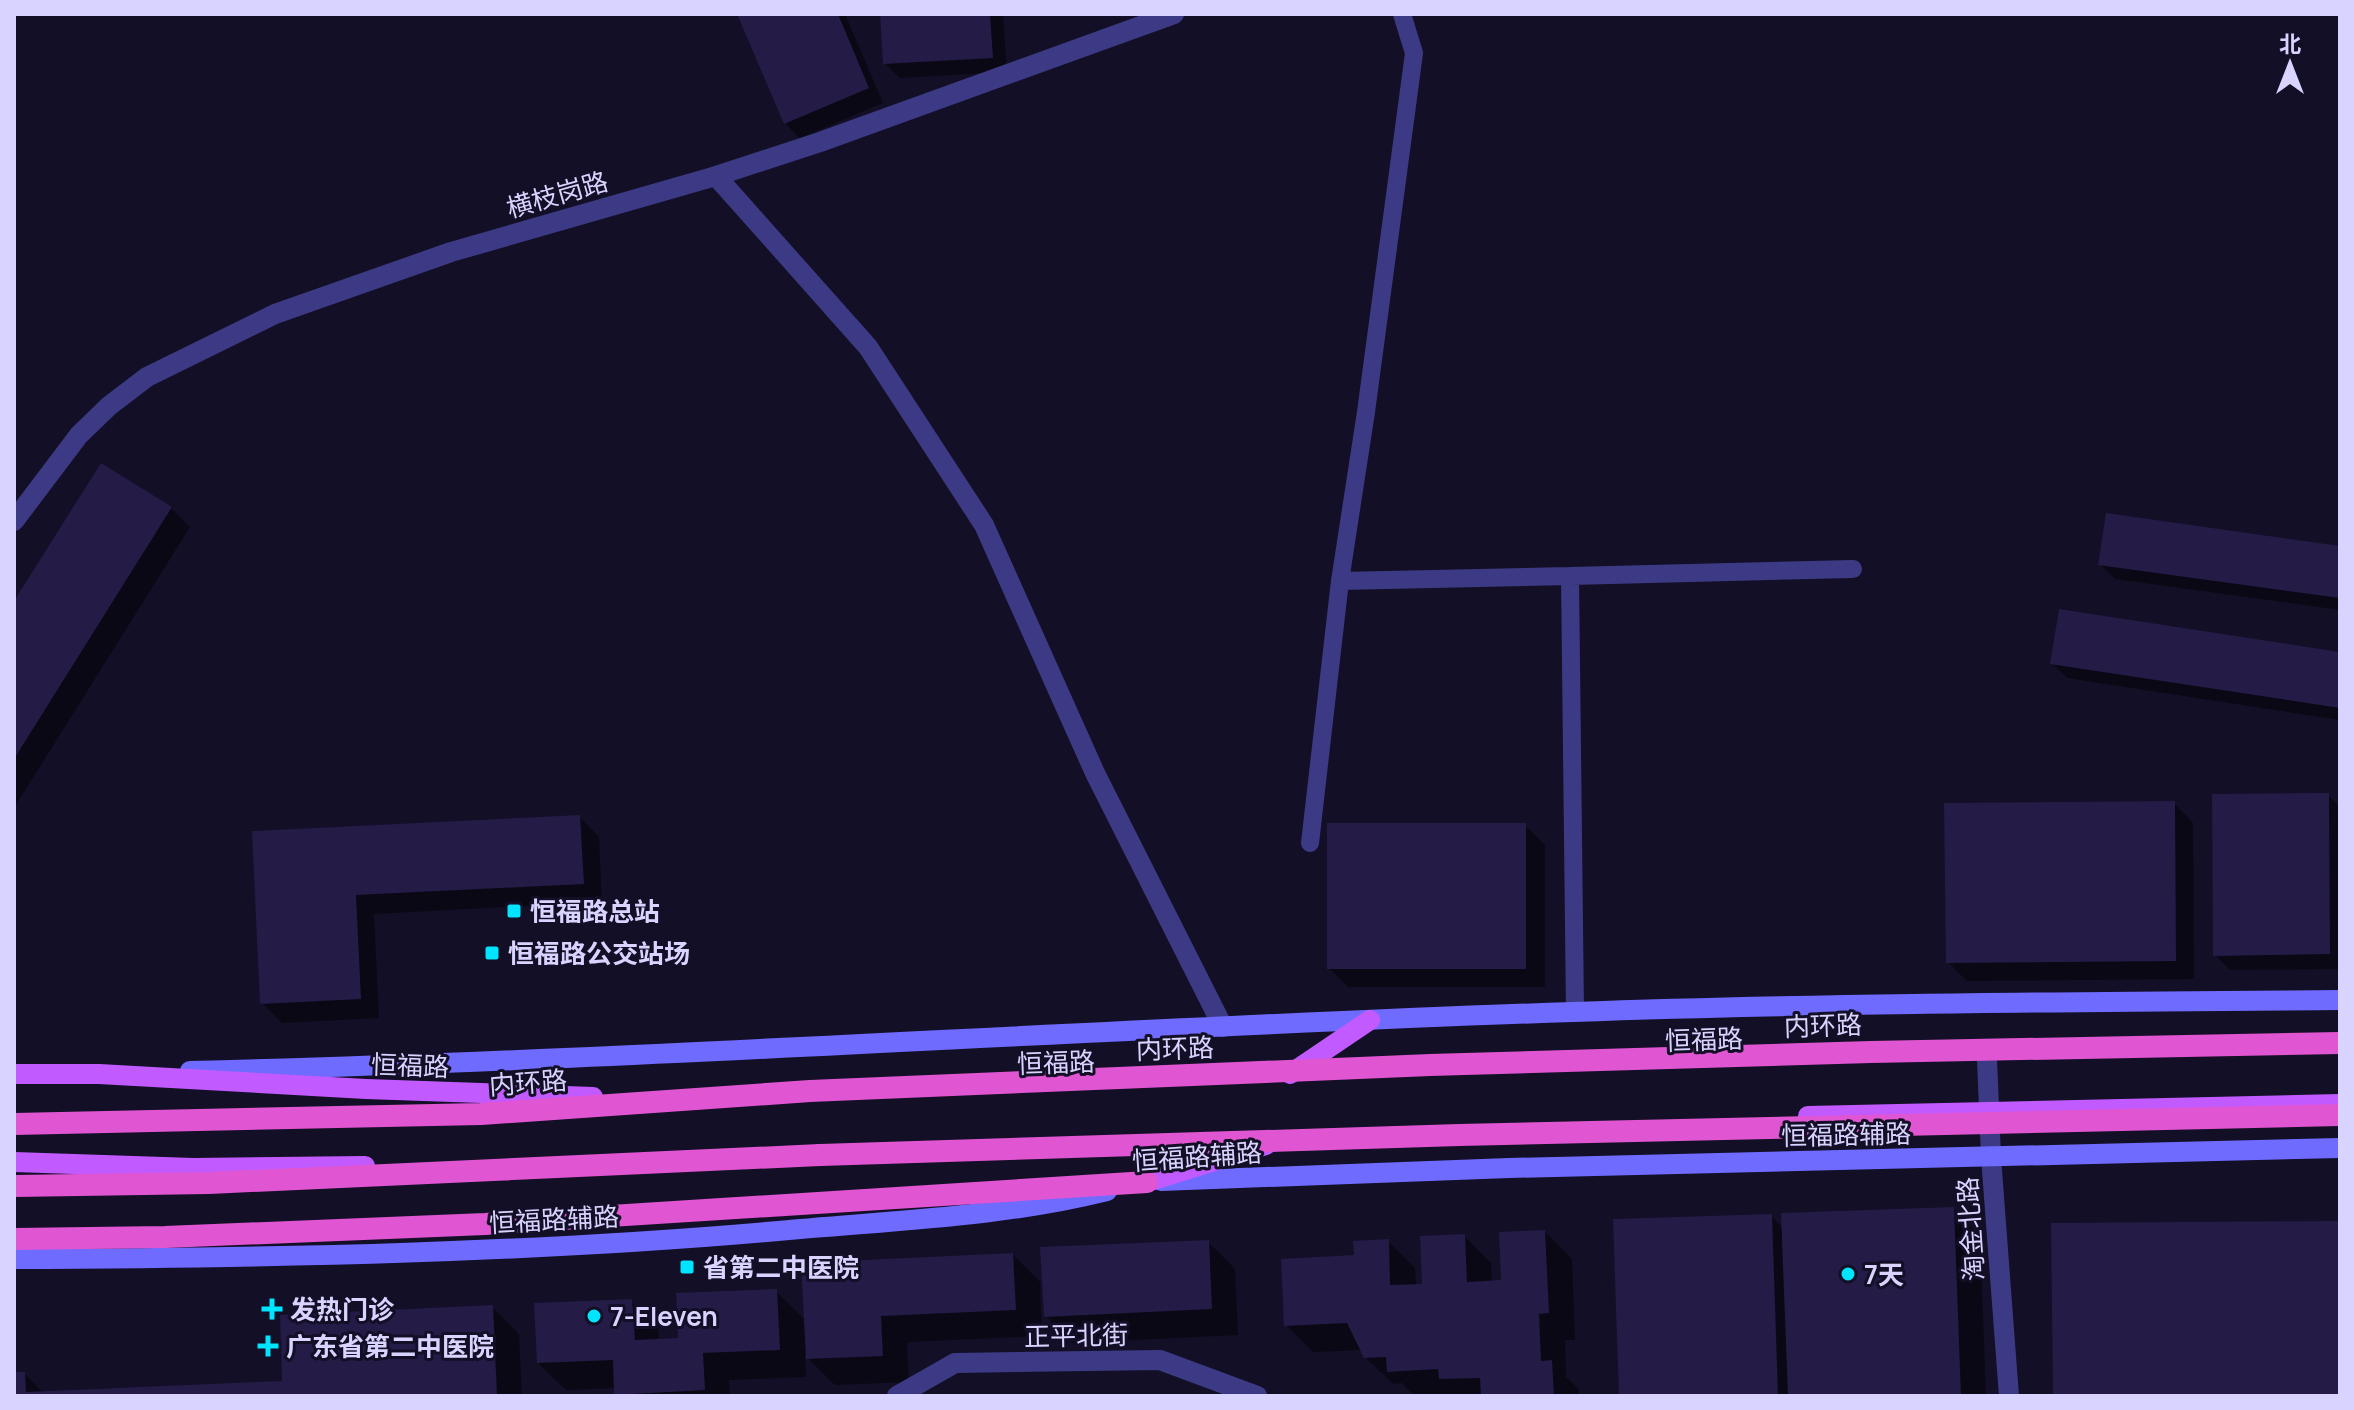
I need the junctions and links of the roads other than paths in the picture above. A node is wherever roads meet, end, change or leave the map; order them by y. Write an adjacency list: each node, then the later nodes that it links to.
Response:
1 (1174, 14): 3 (street, 横枝岗路)
2 (1402, 14): 7 (lane)
3 (716, 176): 4 (street, 横枝岗路); 12 (street)
4 (14, 521)
5 (1853, 569): 6 (lane)
6 (1570, 576): 7 (lane); 10 (lane)
7 (1340, 581): 8 (lane)
8 (1310, 843)
9 (2340, 1000): 10 (main road)
10 (1575, 1012): 11 (main road)
11 (1370, 1020): 12 (main road); 18 (main road)
12 (1223, 1027): 17 (main road)
13 (2340, 1043): 22 (highway, 内环路, bridge)
14 (2340, 1054): 15 (main road, 恒福路)
15 (1987, 1059): 18 (main road, 恒福路); 20 (street, 淘金北路)
16 (14, 1074): 17 (main road, 恒福路)
17 (99, 1074): 18 (main road, 恒福路)
18 (1283, 1078)
19 (2340, 1104): 20 (main road)
20 (1989, 1111): 23 (main road); 25 (street, 淘金北路)
21 (2340, 1115): 28 (highway, bridge)
22 (14, 1124)
23 (1313, 1131): 26 (main road); 27 (main road)
24 (2340, 1148): 25 (main road, 恒福路辅路)
25 (1991, 1157): 27 (main road, 恒福路辅路); 33 (street, 淘金北路)
26 (14, 1162)
27 (1147, 1182): 29 (highway); 30 (main road, 恒福路辅路)
28 (14, 1186)
29 (14, 1239)
30 (14, 1259)
31 (897, 1396): 32 (street, 正平北街)
32 (1257, 1396)
33 (2009, 1396)

